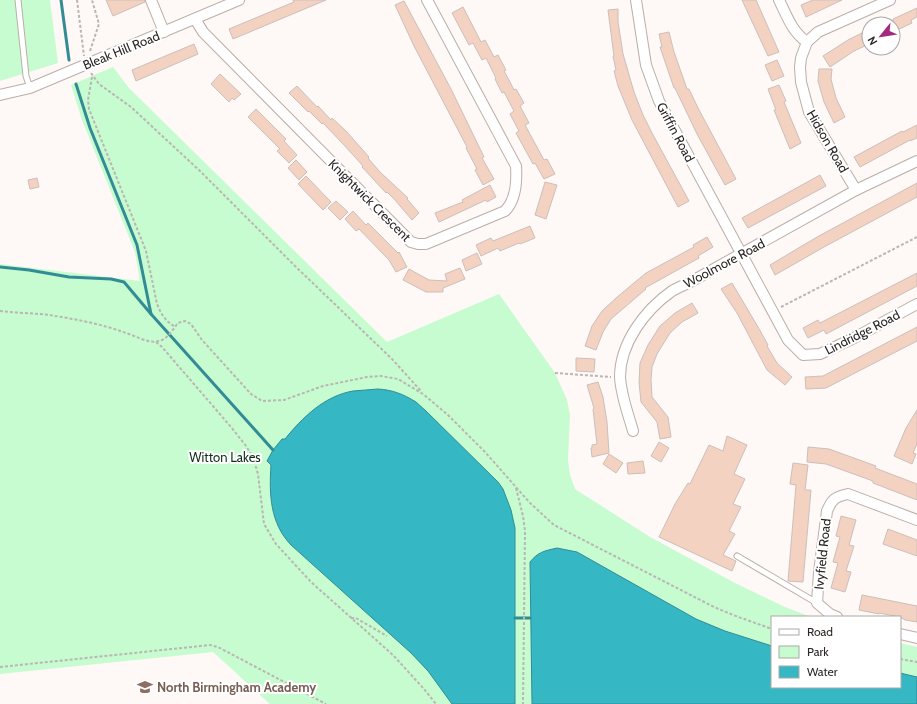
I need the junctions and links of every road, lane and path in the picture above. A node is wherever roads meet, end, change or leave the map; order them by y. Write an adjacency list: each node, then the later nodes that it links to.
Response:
1 (18, 0): 15 (lane)
2 (77, 0): 3 (path)
3 (92, 0)
4 (151, 0): 11 (street)
5 (239, 0): 10 (street, Bleak Hill Road)
6 (427, 0): 10 (street, Knightwick Crescent)
7 (636, 0): 20 (street, Griffin Road)
8 (779, 0): 12 (street)
9 (890, 0): 12 (street)
10 (195, 19): 11 (street, Bleak Hill Road)
11 (164, 32): 13 (street, Bleak Hill Road)
12 (807, 42): 18 (street, Hidson Road)
13 (87, 64): 14 (path); 15 (street, Bleak Hill Road)
14 (92, 76): 24 (path); 28 (path)
15 (30, 88): 16 (street, Bleak Hill Road)
16 (0, 95)
17 (917, 161): 18 (street, Woolmore Road)
18 (856, 190): 20 (street, Woolmore Road)
19 (917, 237): 23 (path)
20 (741, 254): 23 (street, Lindridge Road); 27 (street, Woolmore Road)
21 (917, 304): 23 (street, Lindridge Road)
22 (0, 312): 25 (path)
23 (772, 312)
24 (175, 327): 25 (path); 28 (path)
25 (155, 342): 35 (path)
26 (555, 373): 27 (path)
27 (620, 378): 29 (street, Woolmore Road)
28 (424, 394): 30 (path)
29 (632, 431)
30 (516, 487): 36 (path); 45 (path)
31 (917, 520): 33 (street, Ivyfield Road)
32 (737, 556): 33 (lane)
33 (817, 603): 34 (street, Ivyfield Road)
34 (835, 616)
35 (352, 618): 38 (path); 44 (path)
36 (771, 629)
37 (901, 634): 39 (street)
38 (387, 636)
39 (917, 638)
40 (901, 659): 41 (path)
41 (917, 662)
42 (0, 667): 43 (path)
43 (326, 704)
44 (436, 704)
45 (523, 704)

